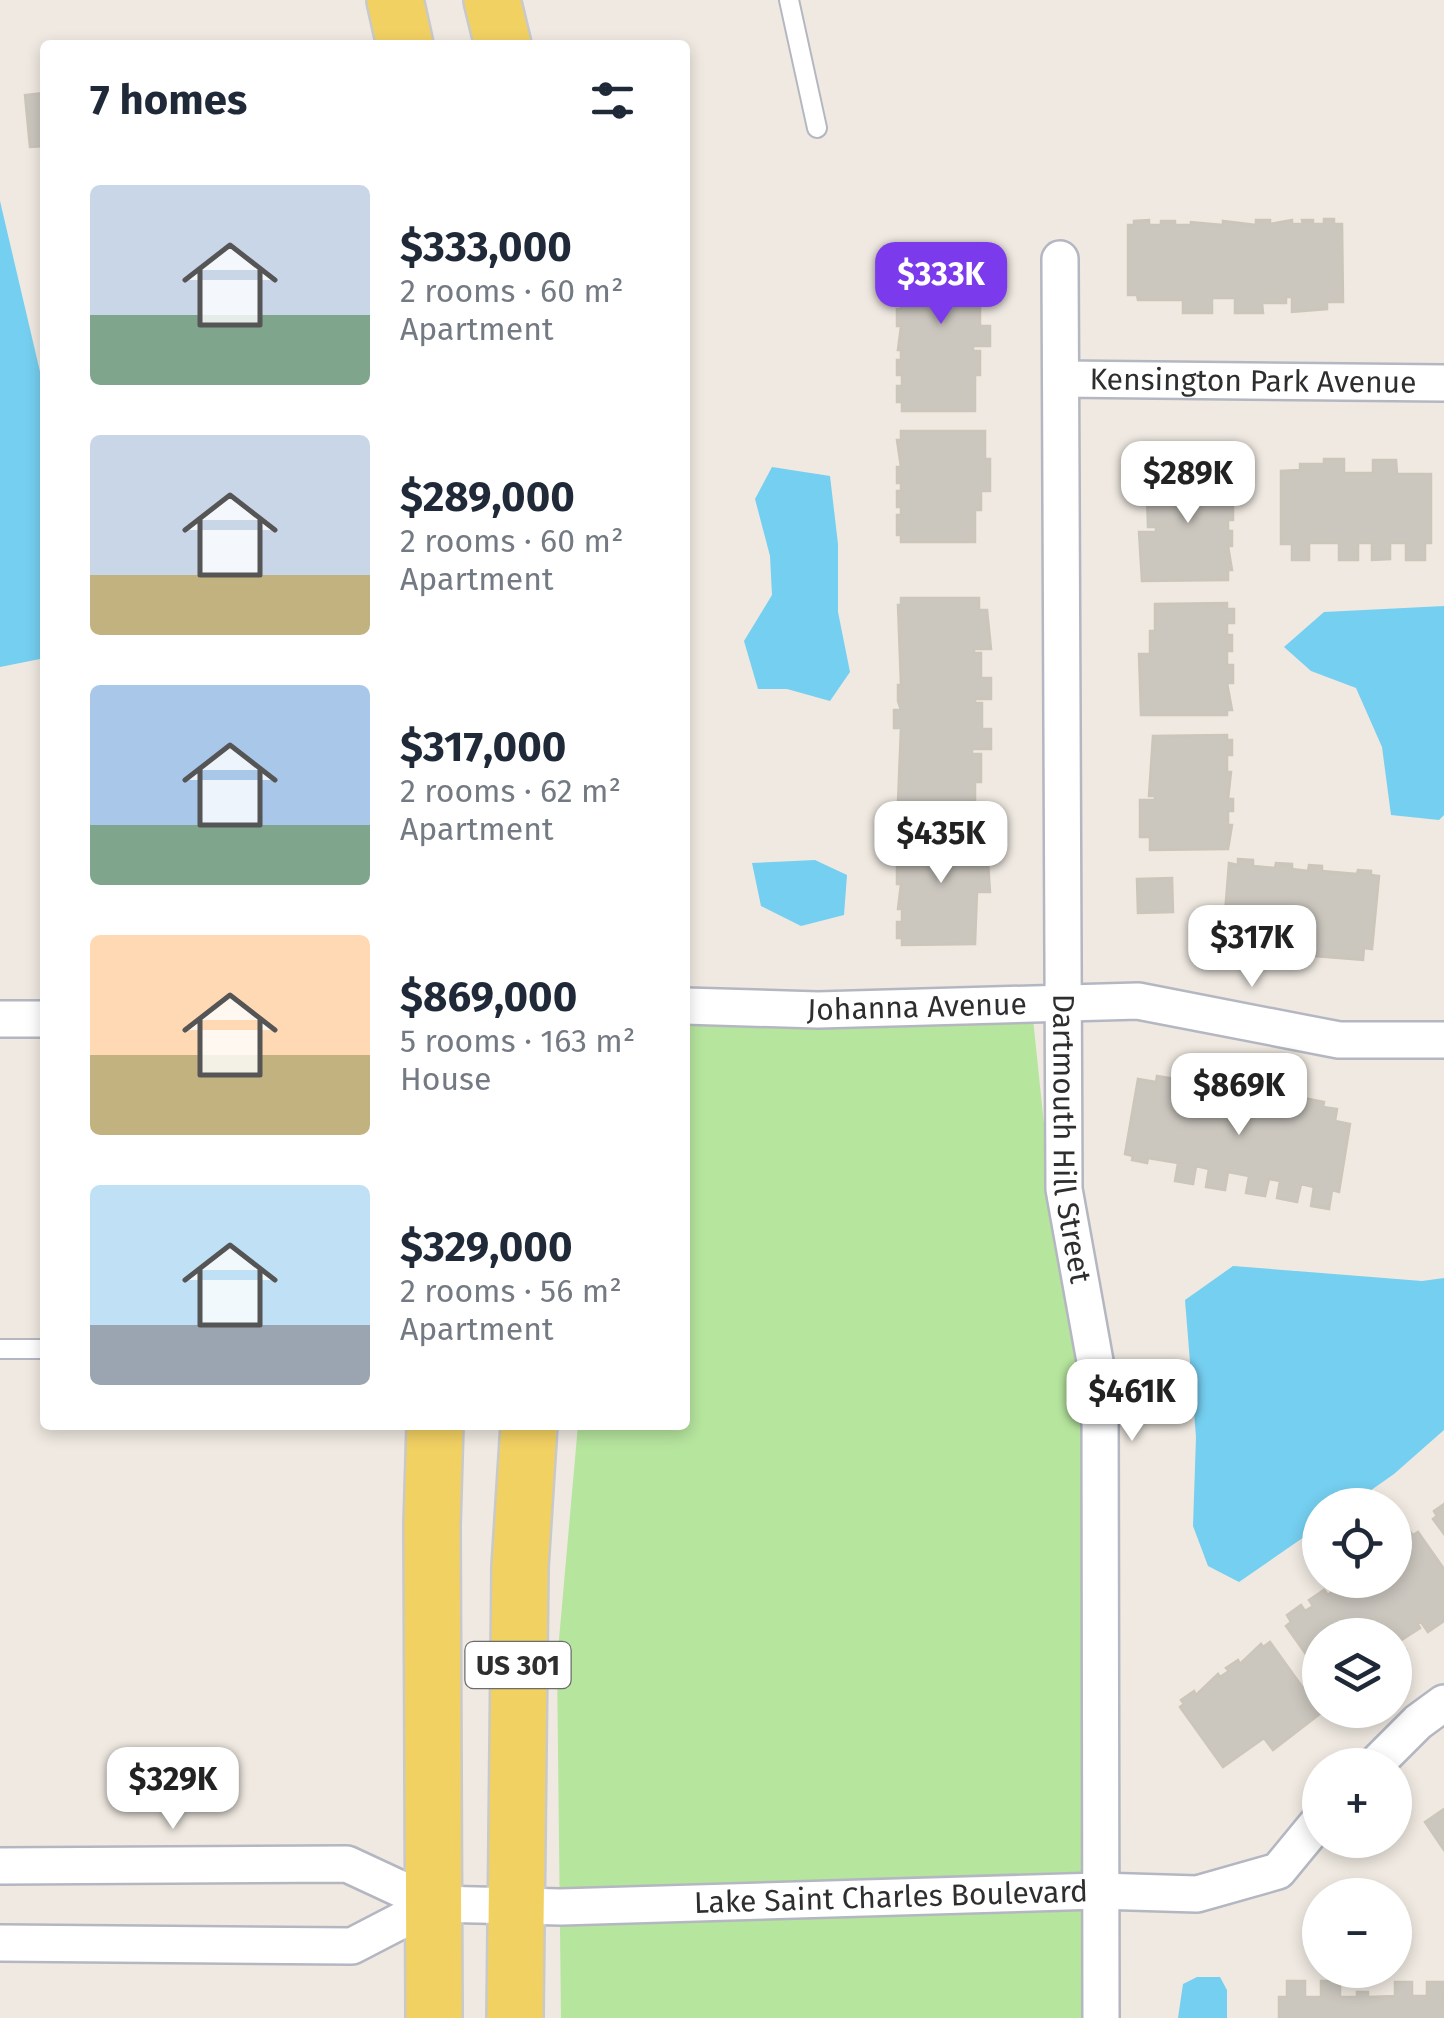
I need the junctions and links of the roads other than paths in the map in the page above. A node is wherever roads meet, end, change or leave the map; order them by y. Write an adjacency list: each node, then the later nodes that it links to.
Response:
1 (395, 0): 4 (main road)
2 (492, 0): 5 (main road)
3 (789, 0): 6 (lane)
4 (405, 40)
5 (503, 40)
6 (817, 128)
7 (1060, 259): 8 (street, Dartmouth Hill Street)
8 (1061, 379): 9 (street, Kensington Park Avenue); 10 (street, Dartmouth Hill Street)
9 (1444, 382)
10 (1061, 1001): 11 (street, Johanna Avenue); 14 (street, Johanna Avenue); 25 (street, Dartmouth Hill Street)
11 (690, 1006)
12 (0, 1018): 13 (street)
13 (40, 1018)
14 (1444, 1040)
15 (0, 1349): 16 (lane)
16 (40, 1349)
17 (435, 1430): 26 (main road, US 301)
18 (497, 1430): 20 (main road)
19 (529, 1430): 20 (main road, US 301)
20 (520, 1567): 27 (main road, US 301)
21 (1444, 1703): 22 (street)
22 (1391, 1748)
23 (1302, 1842): 25 (street, Lake Saint Charles Boulevard)
24 (0, 1866): 26 (street, Lake Saint Charles Boulevard)
25 (1098, 1891): 27 (street, Lake Saint Charles Boulevard); 31 (street, Dartmouth Hill Street)
26 (433, 1904): 27 (street, Lake Saint Charles Boulevard); 28 (street, Lake Saint Charles Boulevard); 29 (main road, US 301)
27 (516, 1905): 30 (main road, US 301)
28 (0, 1943)
29 (434, 2018)
30 (515, 2018)
31 (1100, 2018)

